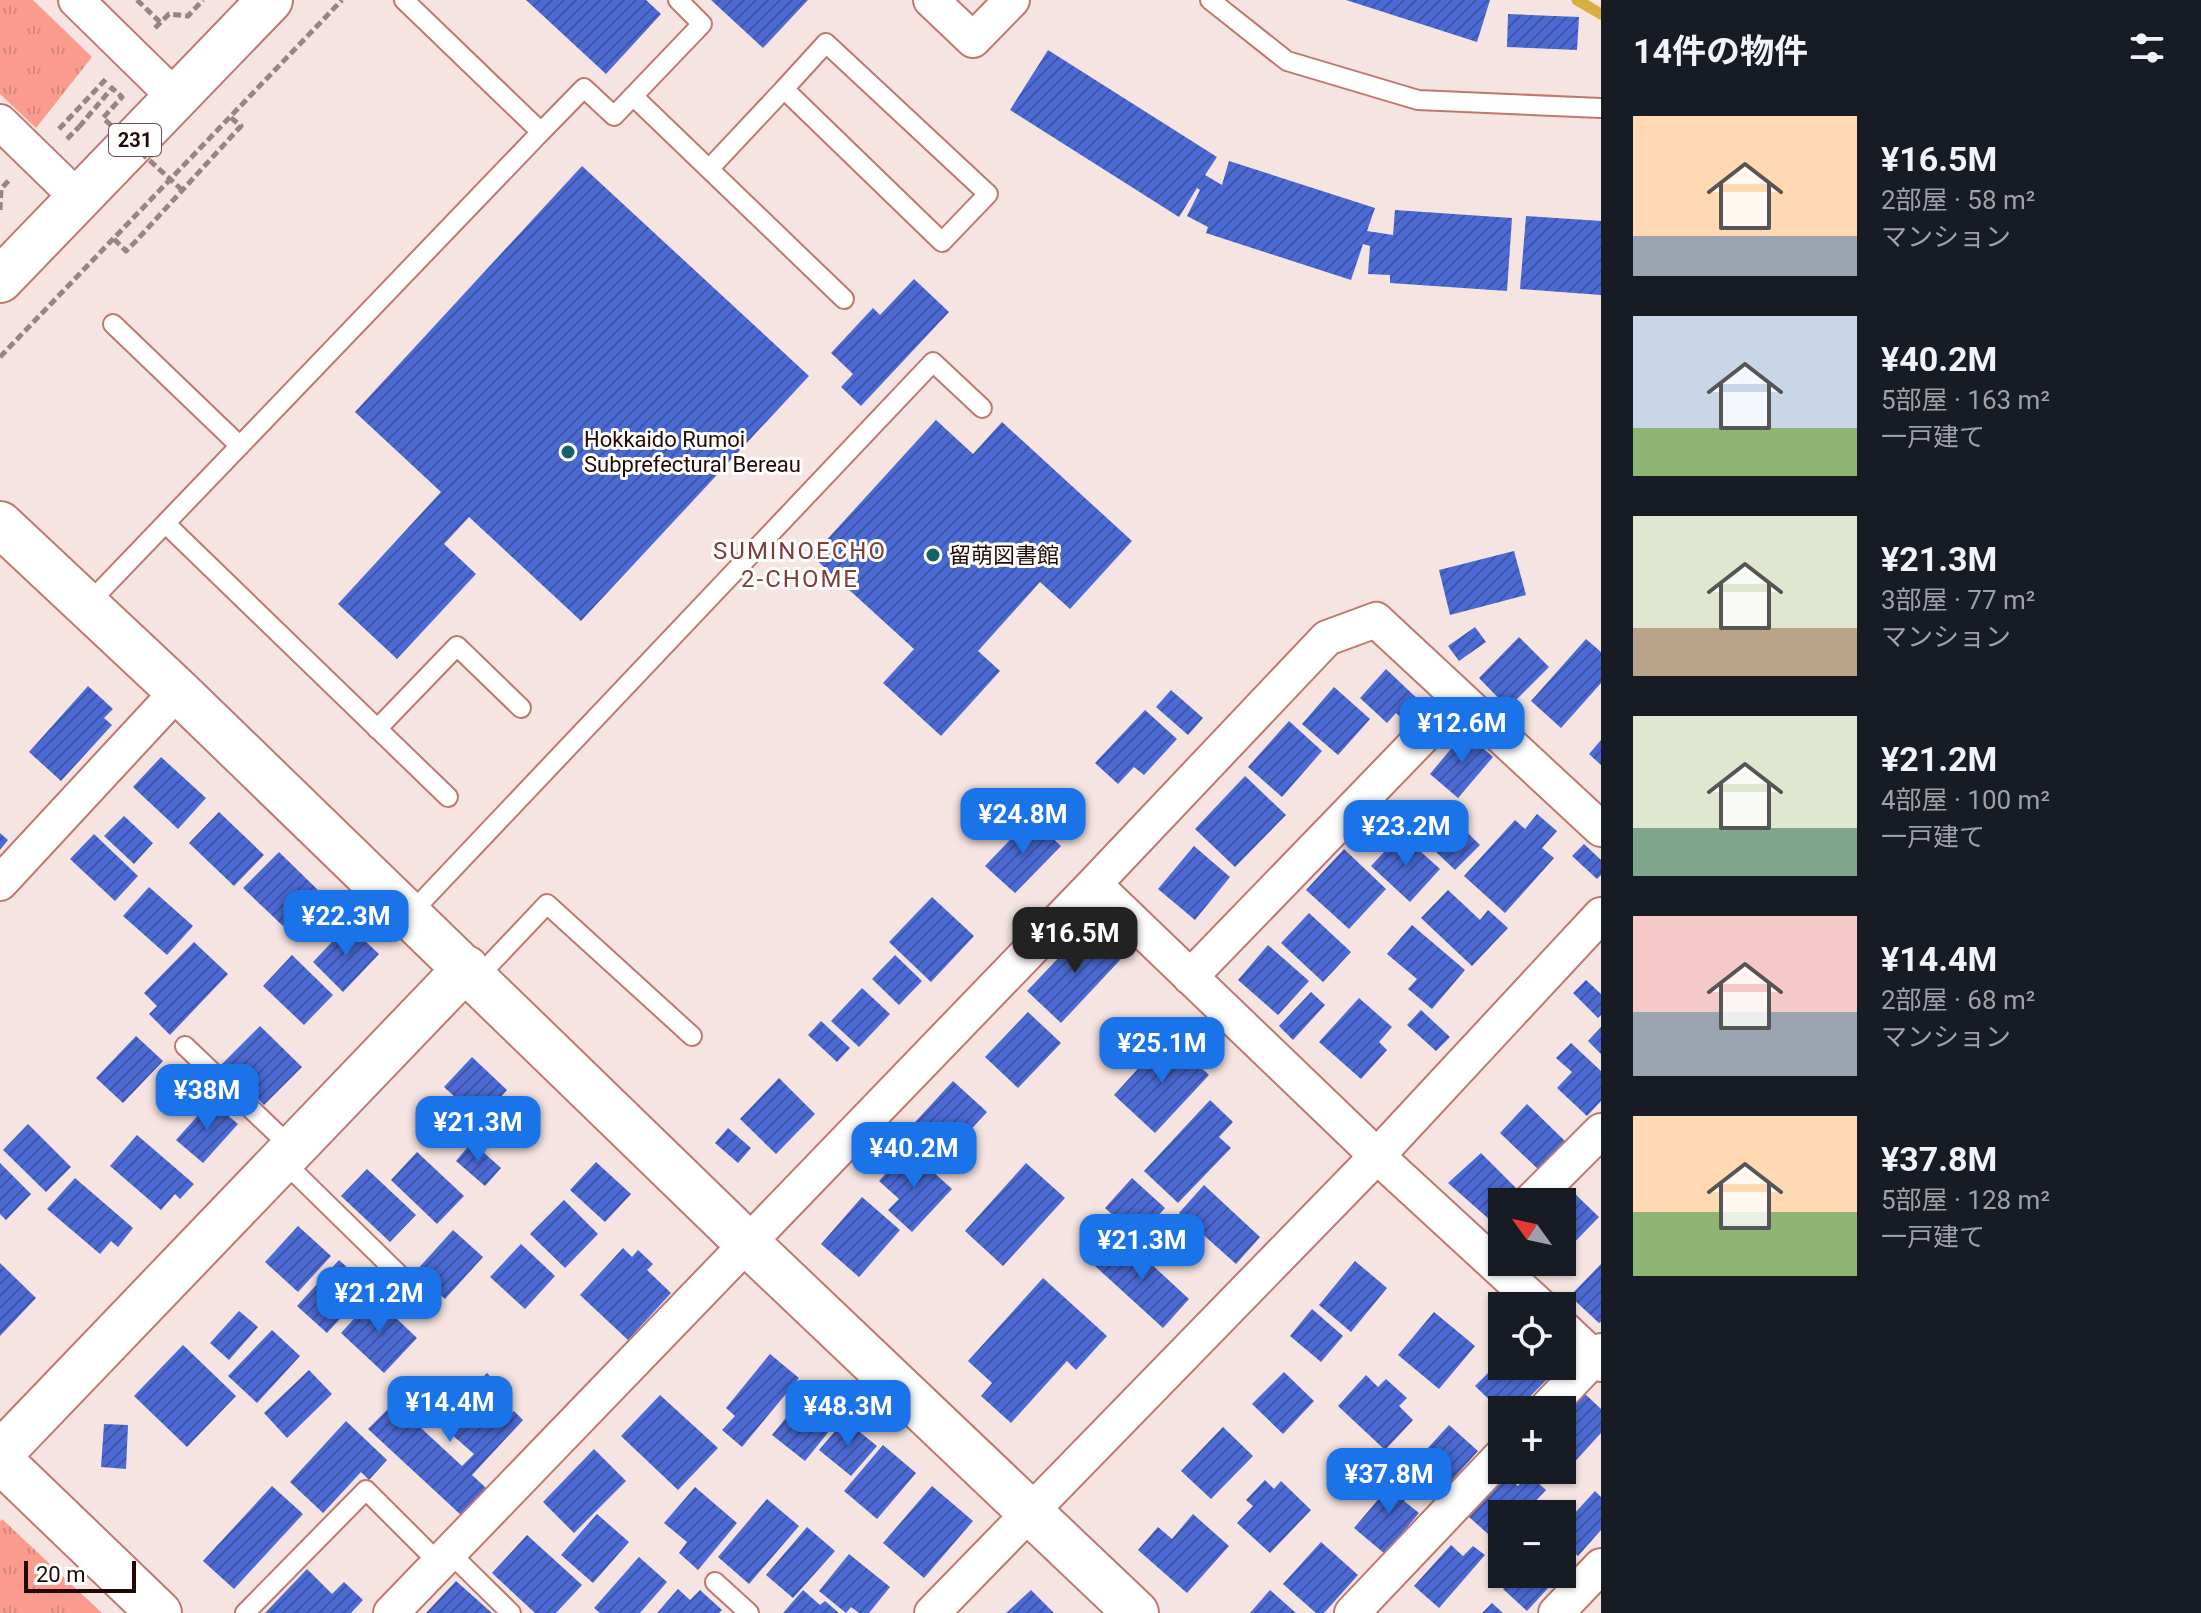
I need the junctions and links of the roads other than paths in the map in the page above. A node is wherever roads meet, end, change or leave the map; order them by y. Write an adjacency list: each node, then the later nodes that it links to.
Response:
1 (76, 0): 10 (street)
2 (270, 0): 10 (main road, 231)
3 (404, 0): 13 (lane)
4 (678, 0): 9 (lane)
5 (931, 0): 6 (street)
6 (1012, 0)
7 (1210, 0): 11 (lane)
8 (784, 89): 8 (lane); 14 (lane)
9 (633, 96): 13 (lane); 14 (lane)
10 (177, 99): 15 (main road, 231)
11 (1601, 108)
12 (0, 122): 15 (street)
13 (541, 132): 20 (lane)
14 (709, 169): 17 (lane)
15 (78, 198): 16 (main road, 231)
16 (0, 280)
17 (844, 299)
18 (113, 324): 20 (lane)
19 (982, 408): 32 (lane)
20 (240, 446): 22 (lane)
21 (0, 524): 23 (main road)
22 (166, 524): 23 (lane); 27 (lane)
23 (87, 605): 24 (main road)
24 (178, 691): 30 (street); 32 (main road)
25 (1459, 699): 29 (street); 31 (street); 35 (street)
26 (521, 708): 27 (lane)
27 (377, 729): 28 (lane)
28 (448, 797)
29 (1601, 829)
30 (0, 883)
31 (1094, 884): 35 (street); 43 (street)
32 (410, 914): 34 (main road)
33 (1601, 915): 40 (street)
34 (472, 973): 36 (lane); 39 (main road); 43 (main road)
35 (1190, 977): 40 (street)
36 (692, 1036)
37 (185, 1046): 39 (lane)
38 (1601, 1131): 41 (street)
39 (287, 1154): 46 (lane); 50 (main road)
40 (1377, 1156): 42 (street); 52 (street)
41 (1544, 1188)
42 (1488, 1239)
43 (746, 1242): 52 (main road); 53 (street)
44 (1517, 1276): 45 (street)
45 (1529, 1292)
46 (421, 1296)
47 (1576, 1338): 48 (street)
48 (1599, 1357): 49 (street)
49 (1559, 1396)
50 (0, 1457): 56 (main road)
51 (1488, 1470): 63 (street)
52 (1031, 1513): 61 (street); 62 (main road)
53 (444, 1558): 57 (lane); 58 (street); 59 (lane)
54 (1601, 1566): 64 (street)
55 (715, 1582): 60 (lane)
56 (159, 1613)
57 (245, 1613)
58 (391, 1613)
59 (511, 1613)
60 (749, 1613)
61 (932, 1613)
62 (1136, 1613)
63 (1352, 1613)
64 (1556, 1613)

